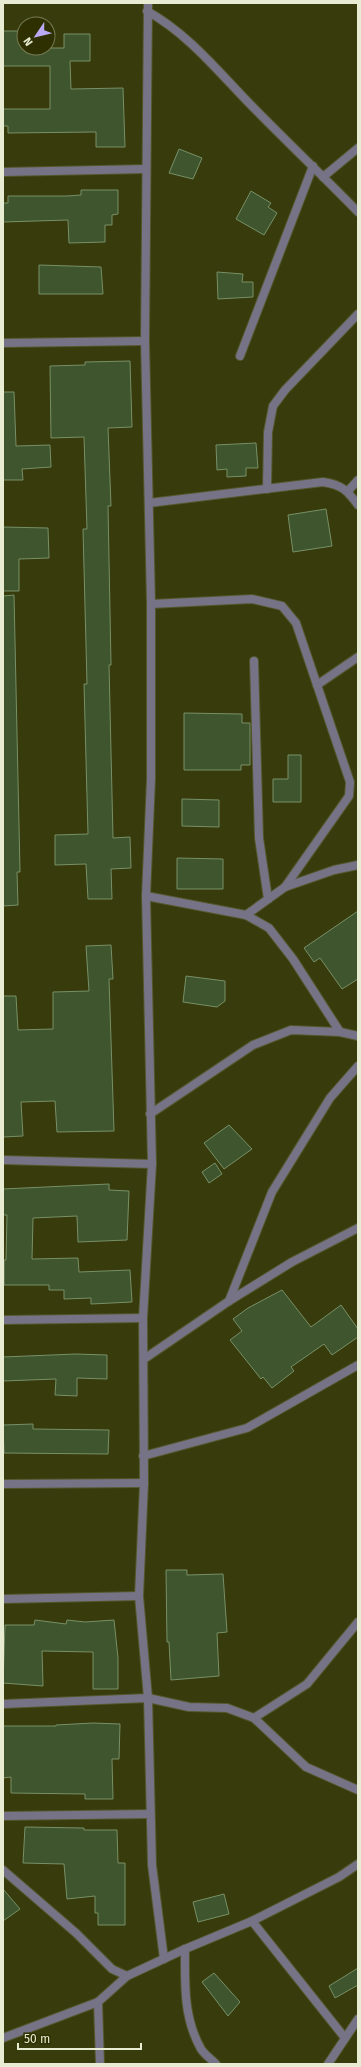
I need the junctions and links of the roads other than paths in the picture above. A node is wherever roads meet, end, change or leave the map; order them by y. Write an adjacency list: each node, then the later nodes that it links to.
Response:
1 (147, 7): 3 (street); 4 (street)
2 (358, 148): 6 (street)
3 (313, 166): 6 (street); 11 (street)
4 (146, 169): 5 (street); 9 (street)
5 (3, 172)
6 (323, 177): 7 (street)
7 (358, 212)
8 (358, 314): 13 (street)
9 (145, 342): 10 (street); 15 (street)
10 (3, 343)
11 (240, 356)
12 (358, 480): 14 (street)
13 (267, 489): 14 (street); 15 (street)
14 (348, 491): 16 (street)
15 (149, 503): 17 (street)
16 (358, 505)
17 (151, 604): 20 (street); 23 (street)
18 (358, 657): 20 (street)
19 (254, 661): 24 (street)
20 (317, 685): 22 (street)
21 (358, 865): 22 (street)
22 (285, 887): 24 (street)
23 (146, 896): 25 (street); 29 (street)
24 (268, 899): 25 (street)
25 (246, 915): 26 (street)
26 (340, 1032): 27 (street); 29 (street)
27 (358, 1036)
28 (358, 1066): 33 (street)
29 (150, 1114): 31 (street)
30 (3, 1160): 31 (street)
31 (152, 1164): 34 (street)
32 (358, 1228): 33 (street)
33 (229, 1301): 36 (street)
34 (143, 1318): 35 (street); 36 (street)
35 (3, 1320)
36 (144, 1359): 38 (street)
37 (358, 1365): 38 (street)
38 (143, 1456): 39 (street)
39 (144, 1483): 40 (street); 41 (street)
40 (3, 1484)
41 (139, 1596): 42 (street); 44 (street)
42 (3, 1598)
43 (358, 1622): 46 (street)
44 (148, 1698): 45 (street); 46 (street); 48 (street)
45 (3, 1704)
46 (254, 1718): 47 (street)
47 (358, 1790)
48 (150, 1814): 49 (street); 54 (street)
49 (3, 1816)
50 (358, 1864): 52 (street)
51 (3, 1870): 55 (street)
52 (252, 1921): 53 (street); 59 (street)
53 (185, 1949): 54 (street); 61 (street)
54 (164, 1959): 55 (street)
55 (127, 1976): 56 (street)
56 (98, 2002): 58 (street); 60 (street)
57 (358, 2019): 59 (street)
58 (3, 2038)
59 (345, 2038): 62 (street)
60 (100, 2064)
61 (216, 2064)
62 (328, 2064)

